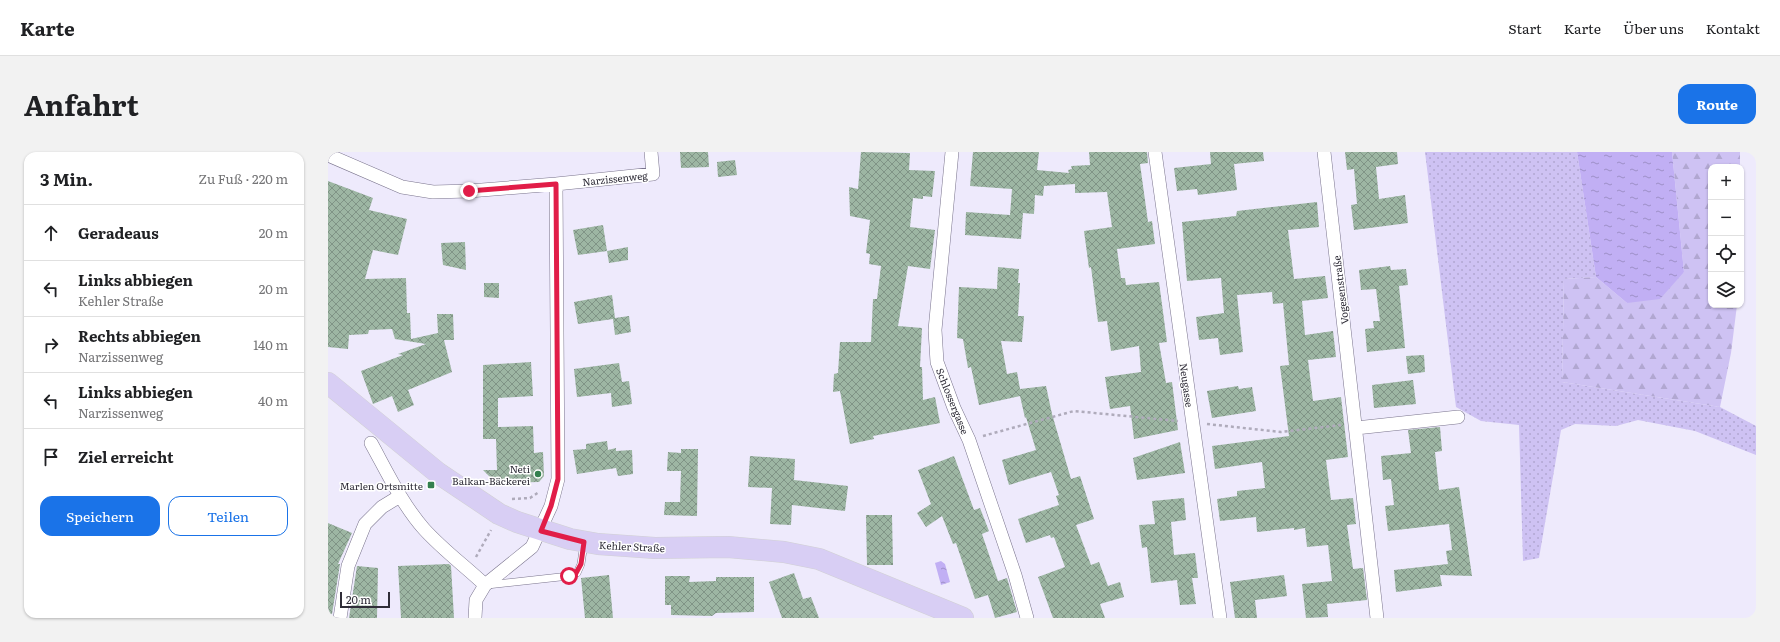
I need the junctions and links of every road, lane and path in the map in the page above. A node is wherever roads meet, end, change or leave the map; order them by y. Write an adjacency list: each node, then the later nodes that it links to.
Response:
1 (651, 152): 6 (street, Narzissenweg)
2 (952, 152): 11 (street, Schlossergasse)
3 (1155, 152): 9 (street, Neugasse)
4 (1324, 152): 10 (street, Vogesenstraße)
5 (328, 155): 6 (street, Narzissenweg)
6 (556, 184): 14 (street)
7 (330, 387): 14 (main road, Kehler Straße)
8 (1458, 417): 10 (street)
9 (1192, 422): 10 (path); 11 (path); 21 (street, Neugasse)
10 (1356, 426): 22 (street, Vogesenstraße)
11 (969, 440): 20 (street, Schlossergasse)
12 (371, 443): 13 (street)
13 (400, 496): 16 (street); 17 (street)
14 (541, 531): 15 (main road, Kehler Straße); 16 (street)
15 (584, 542): 16 (lane); 19 (main road, Kehler Straße)
16 (485, 585): 18 (street)
17 (340, 618)
18 (475, 618)
19 (963, 618)
20 (1027, 618)
21 (1220, 618)
22 (1378, 618)

